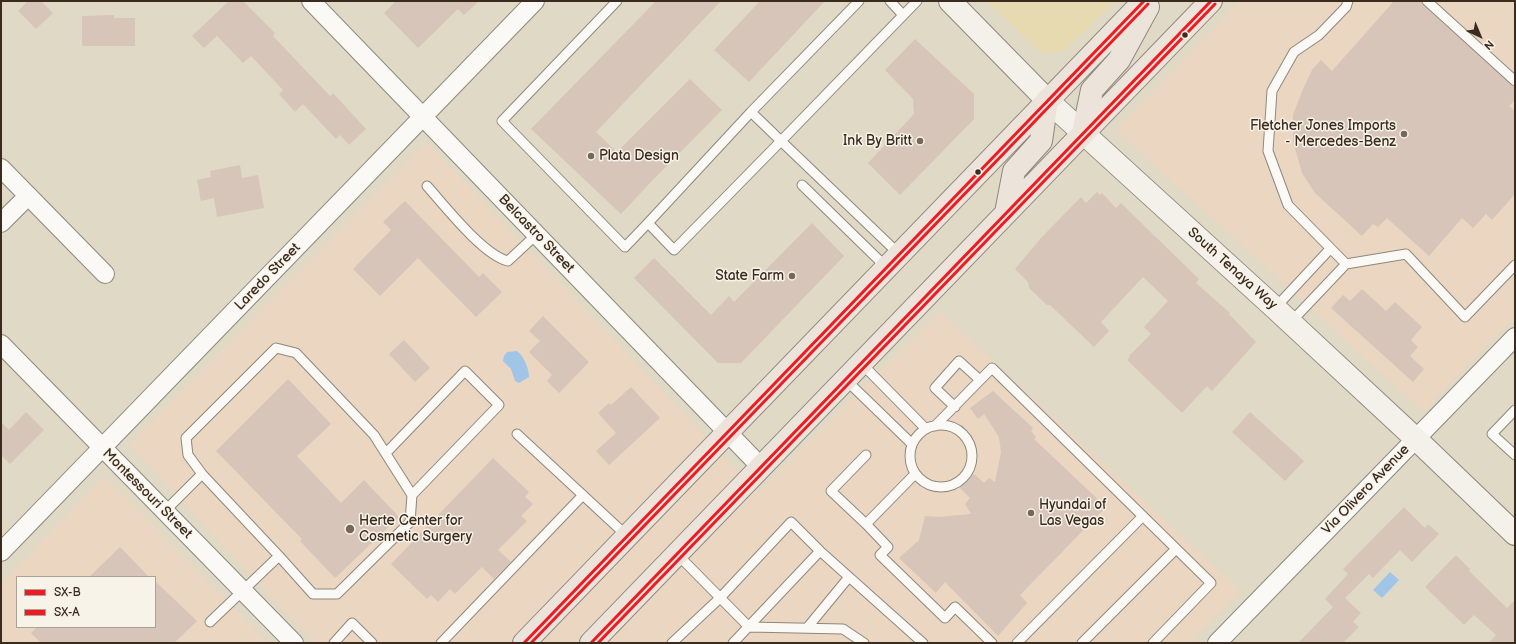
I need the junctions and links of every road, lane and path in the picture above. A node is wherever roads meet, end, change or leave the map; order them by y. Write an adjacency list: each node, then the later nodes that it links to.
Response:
1 (311, 1): 17 (street, Belcastro Street)
2 (535, 1): 17 (street, Laredo Street)
3 (617, 1): 26 (lane)
4 (859, 1): 16 (lane)
5 (890, 1): 13 (lane)
6 (917, 1): 13 (lane)
7 (950, 1): 15 (street, South Tenaya Way)
8 (1144, 1): 15 (main road)
9 (1151, 1): 18 (main road)
10 (1210, 1): 18 (main road)
11 (1348, 1): 28 (lane)
12 (1427, 1): 14 (lane)
13 (903, 15): 19 (lane)
14 (1515, 81)
15 (1047, 100): 18 (street, South Tenaya Way); 24 (main road); 29 (main road)
16 (751, 112): 19 (lane); 26 (lane)
17 (422, 117): 27 (street, Belcastro Street); 48 (street, Laredo Street)
18 (1083, 133): 24 (main road); 33 (street, South Tenaya Way)
19 (781, 141): 26 (lane); 29 (lane)
20 (1, 168): 23 (street)
21 (802, 185): 29 (lane)
22 (426, 186): 27 (lane)
23 (28, 196): 25 (street); 32 (street)
24 (1006, 213): 37 (main road)
25 (1, 223)
26 (648, 223)
27 (536, 235): 44 (street, Belcastro Street)
28 (1330, 249): 30 (lane); 33 (lane)
29 (893, 260): 44 (main road)
30 (1346, 264): 31 (lane); 34 (lane)
31 (1515, 264)
32 (105, 274)
33 (1275, 308): 34 (street, South Tenaya Way)
34 (1290, 323): 46 (street, South Tenaya Way)
35 (1515, 337): 46 (street, Via Olivero Avenue)
36 (1, 344): 48 (street, Montessouri Street)
37 (860, 363): 38 (main road); 43 (lane)
38 (845, 379): 47 (lane); 52 (main road)
39 (980, 380): 40 (lane); 40 (lane); 58 (lane)
40 (955, 407): 42 (lane)
41 (1515, 410): 51 (lane)
42 (935, 426): 43 (lane); 54 (lane)
43 (926, 429): 47 (lane)
44 (727, 432): 52 (street, Belcastro Street); 61 (main road)
45 (517, 434): 56 (lane)
46 (1416, 439): 60 (street, South Tenaya Way); 87 (street, Via Olivero Avenue)
47 (912, 444): 54 (lane)
48 (102, 449): 57 (street, Montessouri Street); 64 (street, Laredo Street)
49 (386, 453): 53 (lane); 55 (lane); 55 (lane)
50 (866, 455): 59 (lane)
51 (1515, 455)
52 (761, 466): 65 (main road)
53 (202, 474): 57 (lane); 66 (lane)
54 (915, 474): 59 (lane)
55 (412, 495): 66 (lane)
56 (583, 495): 61 (lane); 76 (lane)
57 (164, 512): 68 (street, Montessouri Street)
58 (1143, 516): 62 (lane); 84 (lane)
59 (866, 524): 83 (lane)
60 (1515, 534)
61 (627, 536): 77 (main road)
62 (1176, 549): 85 (lane); 86 (lane)
63 (820, 551): 67 (lane); 69 (lane); 71 (lane)
64 (1, 552)
65 (677, 554): 69 (lane); 78 (main road)
66 (279, 556): 68 (lane)
67 (850, 577): 72 (lane); 82 (lane)
68 (242, 590): 70 (lane); 73 (street, Montessouri Street)
69 (720, 598): 71 (lane); 79 (lane)
70 (210, 622)
71 (749, 627): 72 (lane); 80 (lane)
72 (807, 628): 81 (lane)
73 (285, 640)
74 (334, 643): 75 (lane)
75 (372, 643)
76 (441, 643)
77 (524, 643)
78 (591, 643)
79 (672, 643)
80 (733, 643)
81 (864, 643)
82 (923, 643)
83 (992, 643)
84 (1017, 643)
85 (1082, 643)
86 (1153, 643)
87 (1217, 643)

